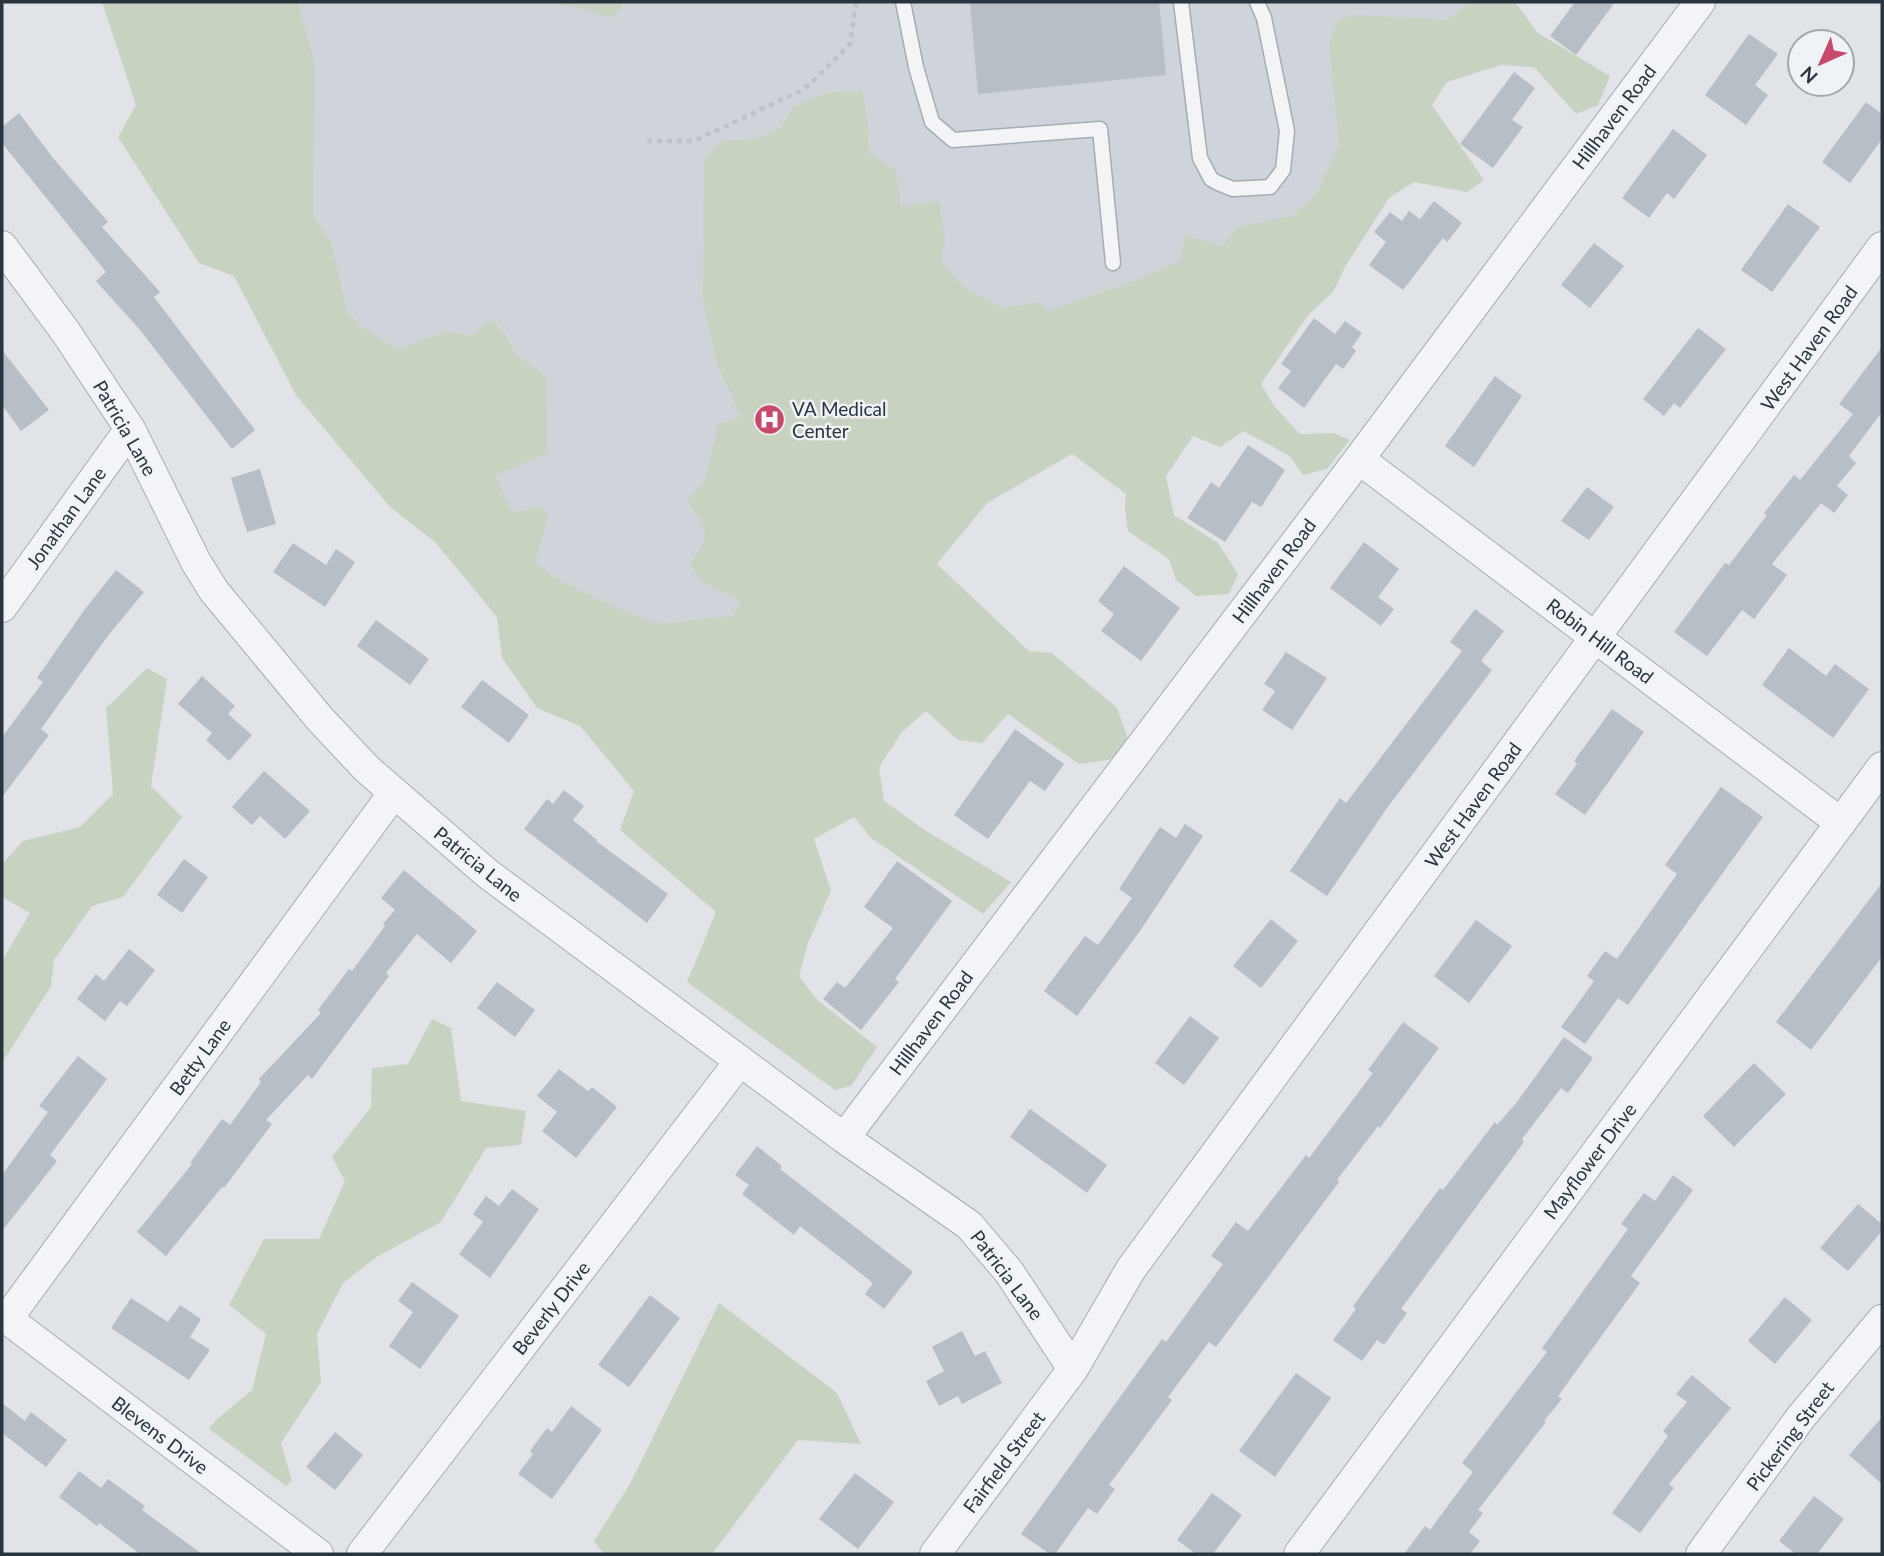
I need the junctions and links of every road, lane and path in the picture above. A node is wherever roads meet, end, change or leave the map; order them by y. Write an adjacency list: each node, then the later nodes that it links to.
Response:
1 (856, 2): 6 (path)
2 (903, 2): 9 (lane)
3 (1181, 2): 4 (lane)
4 (1257, 2)
5 (1700, 2): 11 (street, Hillhaven Road)
6 (647, 141)
7 (2, 246): 10 (street, Patricia Lane)
8 (1882, 247): 13 (street, West Haven Road)
9 (1113, 263)
10 (130, 429): 12 (street, Jonathan Lane); 15 (street, Patricia Lane)
11 (1359, 459): 13 (street, Robin Hill Road); 18 (street, Hillhaven Road)
12 (2, 607)
13 (1596, 638): 16 (street, Robin Hill Road); 21 (street, West Haven Road)
14 (1882, 767): 16 (street, Mayflower Drive)
15 (393, 794): 17 (street, Patricia Lane); 19 (street, Betty Lane)
16 (1841, 823): 25 (street, Mayflower Drive)
17 (740, 1061): 18 (street, Patricia Lane); 23 (street, Beverly Drive)
18 (844, 1138): 21 (street, Patricia Lane)
19 (4, 1317): 22 (street, Blevens Drive)
20 (1882, 1320): 26 (street, Pickering Street)
21 (1073, 1369): 24 (street, Fairfield Street)
22 (318, 1554)
23 (362, 1554)
24 (936, 1554)
25 (1299, 1554)
26 (1701, 1554)

